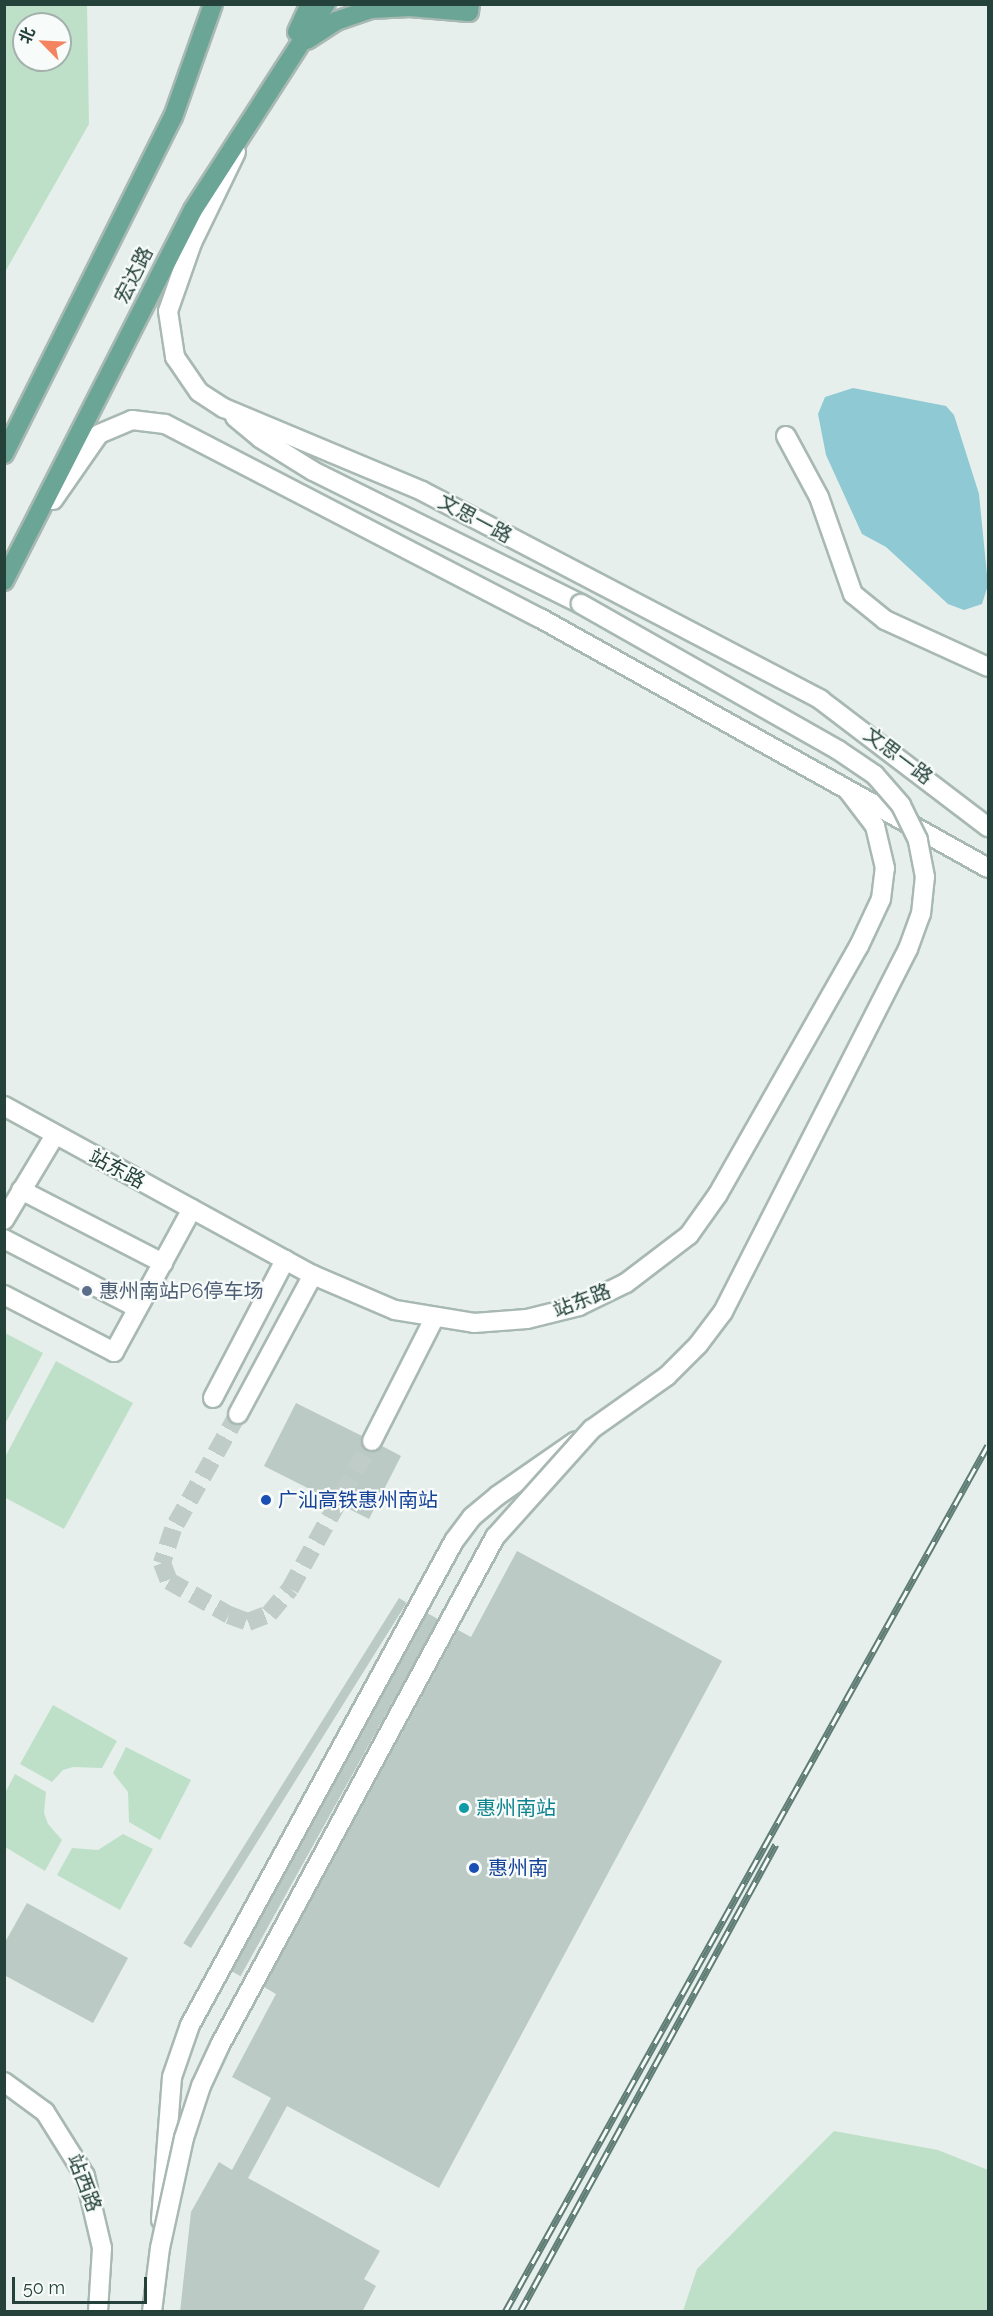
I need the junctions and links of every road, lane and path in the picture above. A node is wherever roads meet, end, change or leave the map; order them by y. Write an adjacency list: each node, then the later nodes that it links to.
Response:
1 (213, 4): 7 (main road, 宏达路)
2 (227, 4): 7 (main road)
3 (310, 4): 8 (main road)
4 (326, 4): 6 (main road, 宏达路)
5 (470, 4): 6 (main road)
6 (296, 49): 8 (main road, 宏达路)
7 (197, 57): 12 (main road, 宏达路)
8 (266, 95): 9 (main road, 宏达路)
9 (249, 122): 10 (street, 文思一路); 13 (main road, 宏达路)
10 (224, 408): 17 (street, 文思一路); 33 (street, bridge)
11 (786, 436): 15 (street)
12 (4, 454)
13 (34, 522): 14 (main road, 宏达路); 16 (street)
14 (4, 581)
15 (988, 667)
16 (849, 792): 18 (street); 30 (street, 站东路)
17 (988, 827)
18 (988, 868)
19 (4, 1106): 20 (street, 站东路)
20 (55, 1135): 21 (street); 22 (street, 站东路)
21 (21, 1190): 23 (street); 26 (street)
22 (192, 1209): 25 (street, 站东路); 26 (street)
23 (4, 1220)
24 (4, 1239): 29 (street)
25 (285, 1260): 27 (street, 站东路); 31 (street)
26 (163, 1263): 29 (street)
27 (314, 1275): 30 (street, 站东路); 32 (street)
28 (4, 1295): 29 (street)
29 (138, 1308)
30 (434, 1319): 34 (street)
31 (213, 1398)
32 (238, 1414)
33 (592, 1429): 36 (street, bridge); 36 (street, bridge)
34 (372, 1441)
35 (4, 2082): 37 (street, 站西路)
36 (160, 2248): 38 (street, bridge)
37 (98, 2312)
38 (152, 2312)

